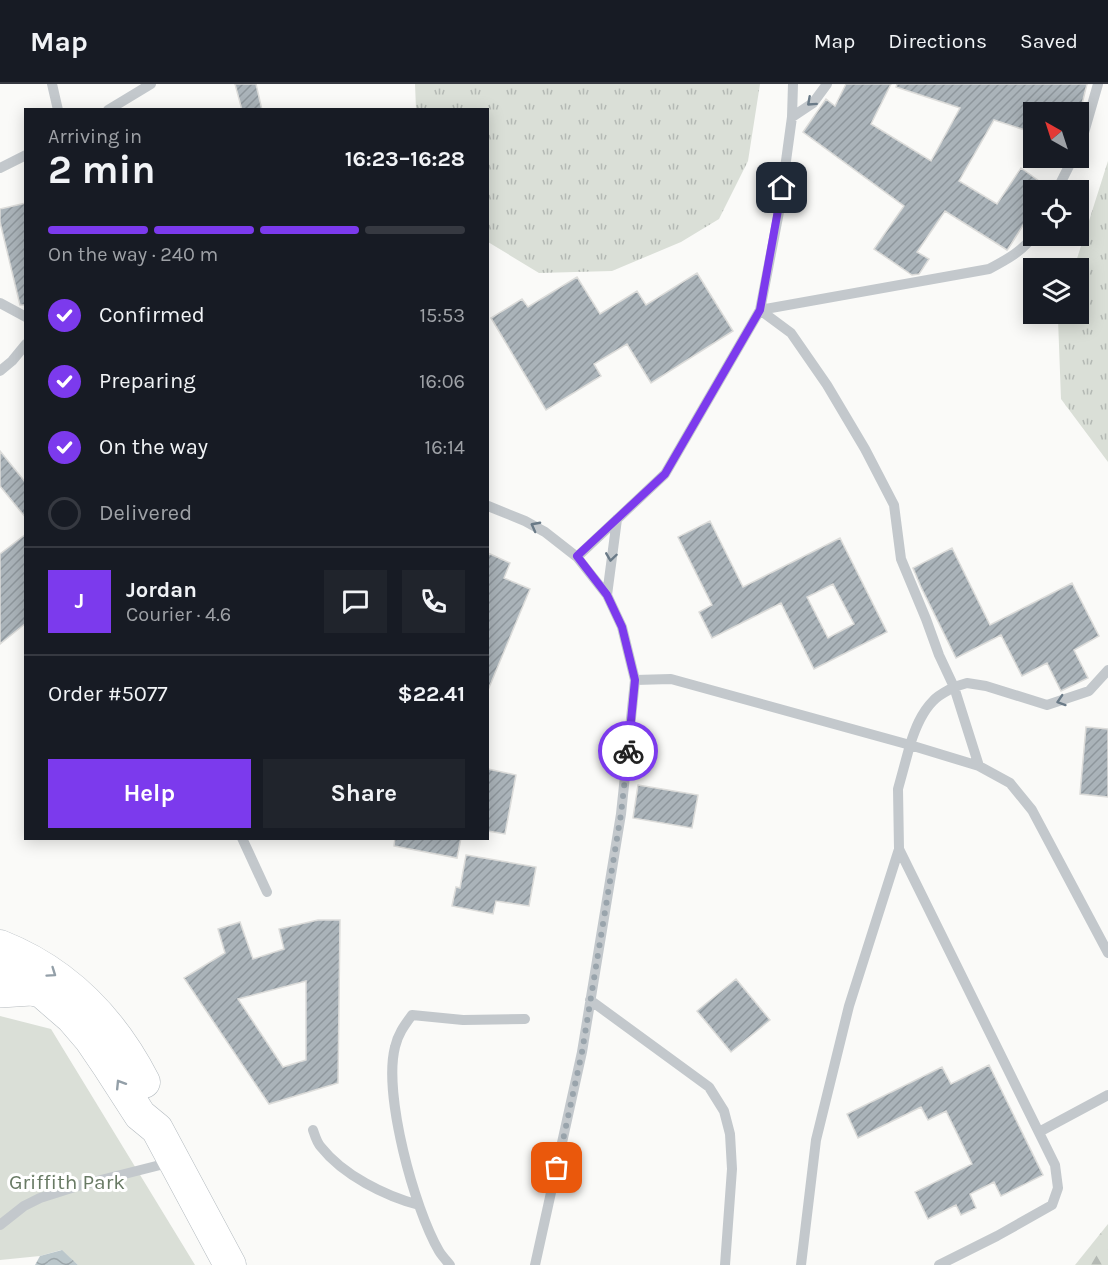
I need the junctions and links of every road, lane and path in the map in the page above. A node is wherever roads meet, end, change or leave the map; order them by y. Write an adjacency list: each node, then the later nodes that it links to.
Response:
1 (52, 84): 6 (lane)
2 (151, 84): 7 (lane)
3 (793, 84): 9 (lane)
4 (827, 84): 9 (lane, one-way to 9)
5 (1098, 84): 8 (lane)
6 (58, 108)
7 (111, 108)
8 (1089, 114)
9 (792, 117): 14 (lane)
10 (24, 156): 11 (lane)
11 (0, 168)
12 (1024, 246): 14 (lane)
13 (0, 303): 15 (lane)
14 (760, 310): 19 (lane); 24 (lane)
15 (24, 315)
16 (24, 346): 17 (lane)
17 (0, 371)
18 (489, 506): 20 (lane, one-way to 18)
19 (617, 519): 20 (lane); 21 (lane, one-way to 21)
20 (577, 556): 21 (lane)
21 (607, 595): 23 (lane)
22 (1108, 670): 24 (lane, one-way to 24)
23 (635, 680): 25 (lane); 34 (lane)
24 (954, 687): 25 (lane); 26 (lane)
25 (910, 745): 26 (lane); 28 (lane)
26 (979, 766): 31 (lane)
27 (243, 840): 29 (lane)
28 (899, 849): 39 (lane); 47 (lane)
29 (267, 892)
30 (0, 946): 37 (main road, one-way to 37)
31 (1107, 948)
32 (0, 969): 33 (main road)
33 (16, 990): 37 (main road, one-way to 33)
34 (591, 1000): 45 (lane); 46 (lane)
35 (525, 1019): 41 (lane)
36 (1108, 1095): 39 (lane)
37 (157, 1129): 40 (main road)
38 (313, 1130): 41 (lane)
39 (1039, 1132): 48 (lane)
40 (174, 1161): 42 (lane); 43 (main road)
41 (419, 1205): 44 (lane)
42 (0, 1225)
43 (230, 1265)
44 (450, 1265)
45 (535, 1265)
46 (725, 1265)
47 (801, 1265)
48 (939, 1265)

